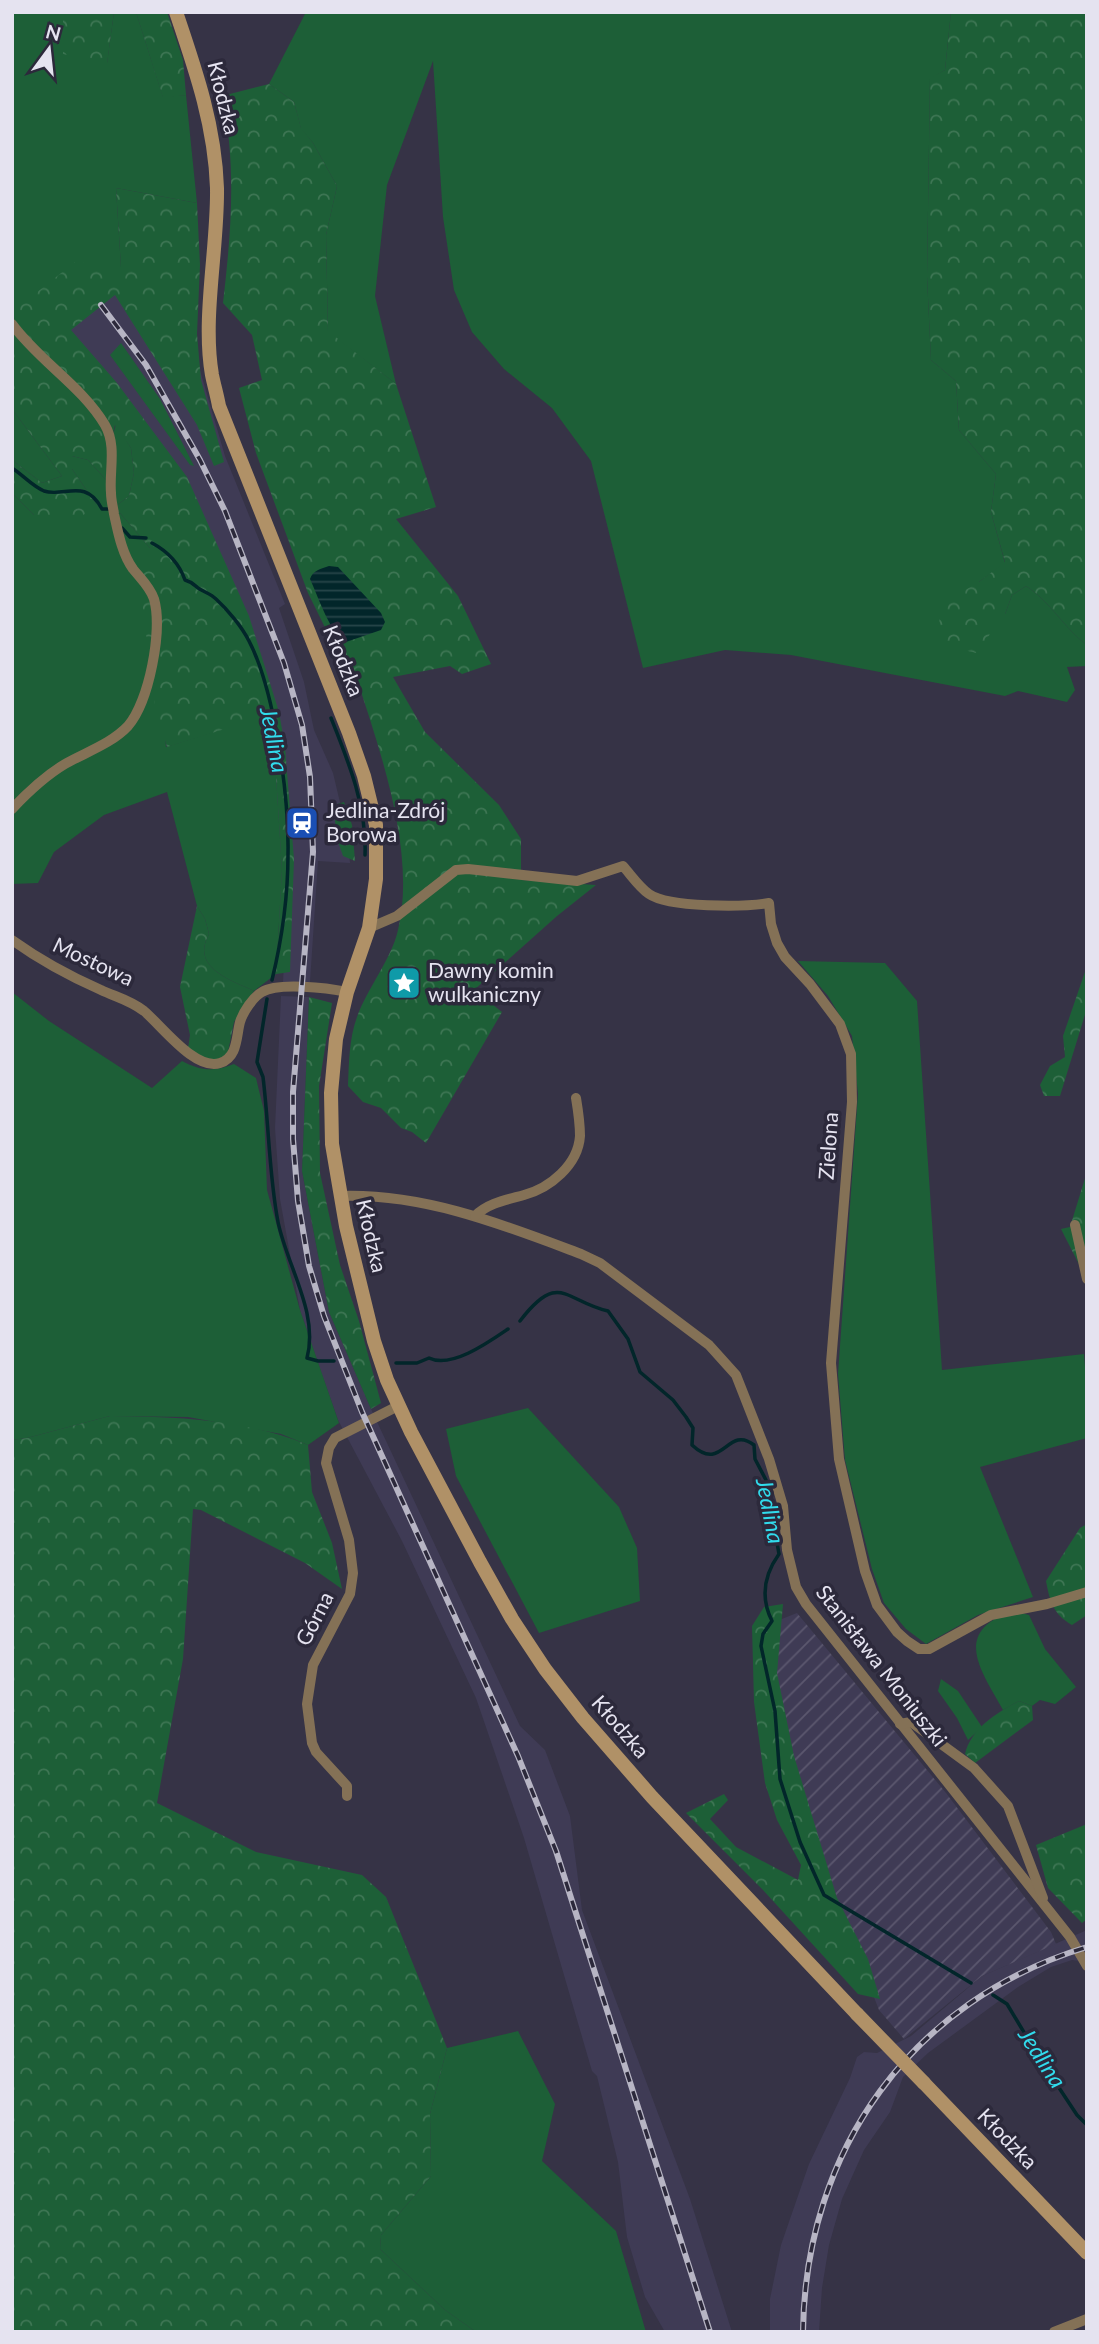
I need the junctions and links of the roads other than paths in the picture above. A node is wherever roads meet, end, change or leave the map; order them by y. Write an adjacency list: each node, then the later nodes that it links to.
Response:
1 (176, 12): 4 (main road, Kłodzka)
2 (12, 324): 3 (street)
3 (12, 809)
4 (369, 928): 6 (main road, Kłodzka); 13 (street, Zielona)
5 (12, 940): 6 (street, Mostowa)
6 (346, 992): 8 (main road, Kłodzka)
7 (576, 1098): 9 (street)
8 (340, 1196): 9 (street, Stanisława Moniuszki); 12 (main road, Kłodzka)
9 (475, 1216): 14 (street, Stanisława Moniuszki)
10 (1075, 1224): 11 (street)
11 (1087, 1279)
12 (398, 1406): 15 (street, Górna); 18 (main road, Kłodzka, bridge)
13 (1087, 1592)
14 (900, 1724): 16 (street, Stanisława Moniuszki); 16 (street)
15 (347, 1796)
16 (1046, 1908): 17 (street, Stanisława Moniuszki)
17 (1087, 1966)
18 (1087, 2253)
19 (1087, 2319): 20 (street)
20 (1054, 2332)

